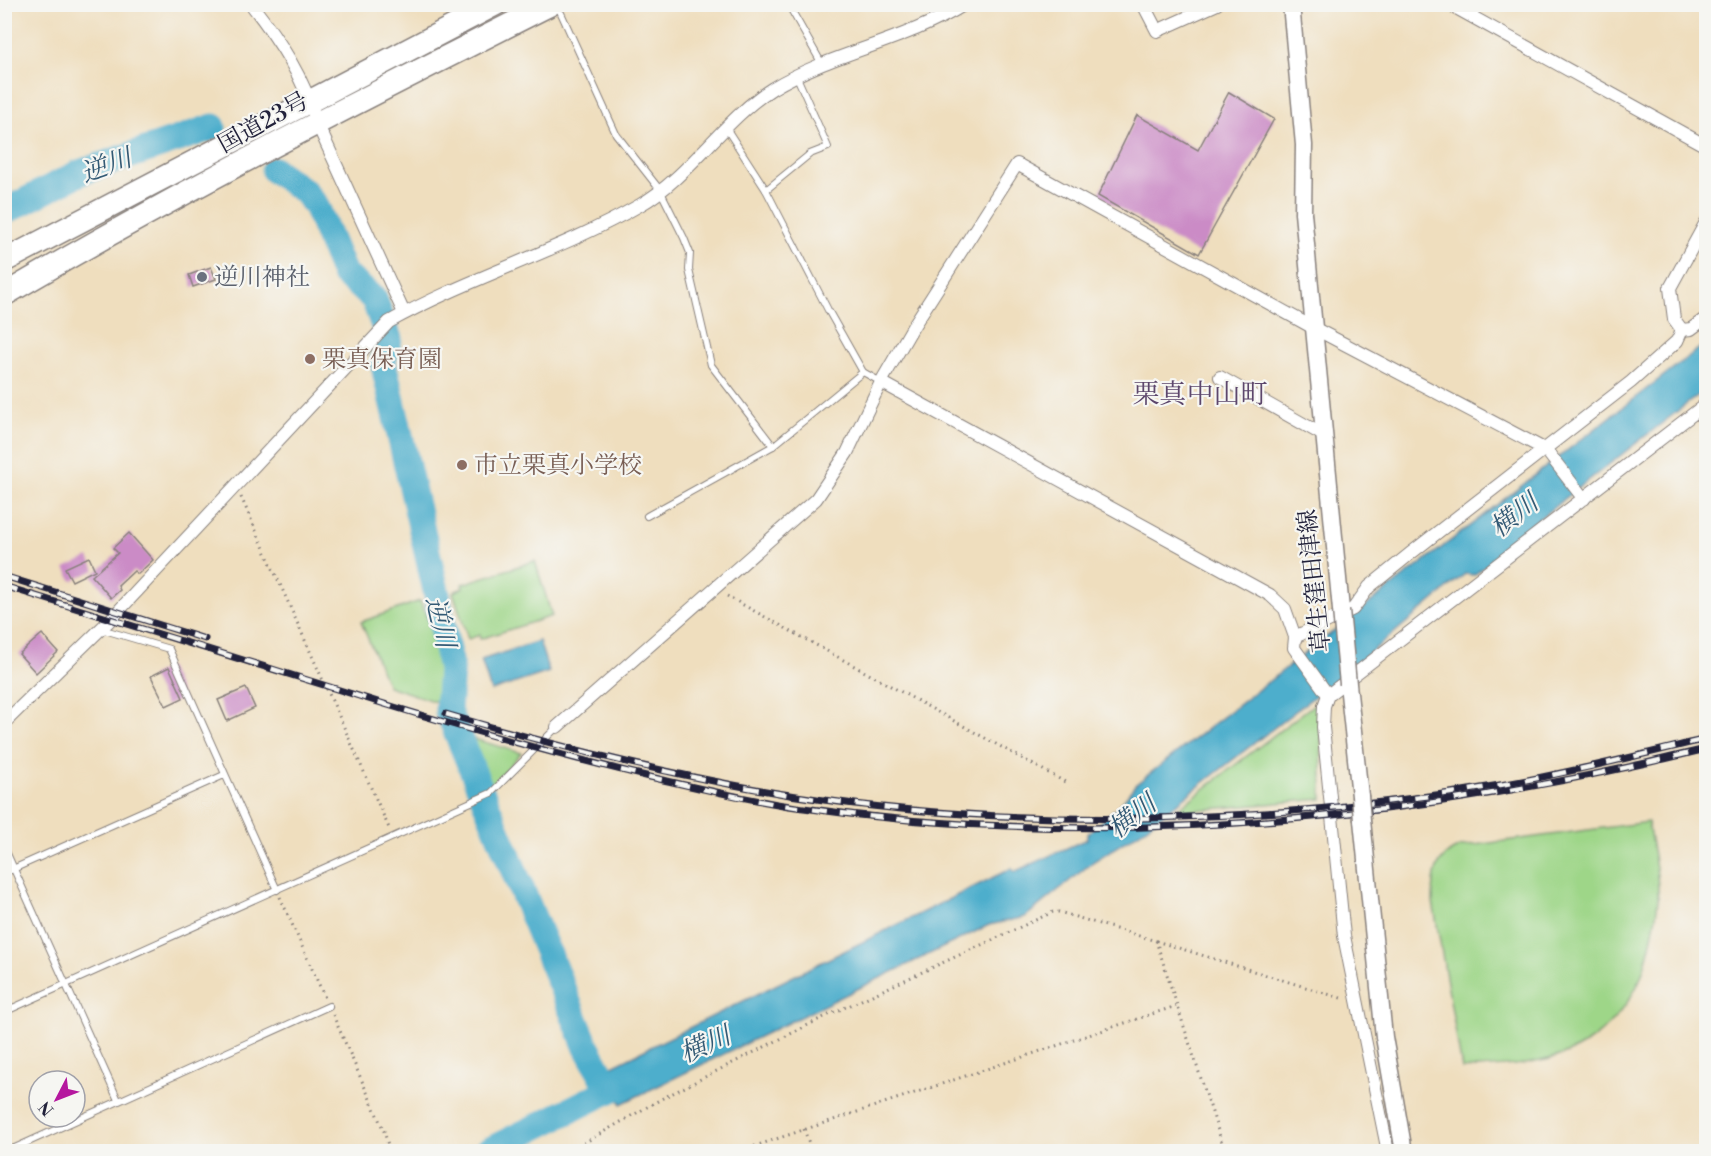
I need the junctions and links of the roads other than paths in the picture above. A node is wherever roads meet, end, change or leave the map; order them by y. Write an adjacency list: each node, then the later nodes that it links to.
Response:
1 (251, 4): 12 (street)
2 (496, 4): 12 (highway, 国道23号)
3 (788, 4): 10 (lane)
4 (965, 4): 10 (street)
5 (1143, 4): 6 (street)
6 (1217, 4)
7 (1449, 4): 15 (street)
8 (1292, 5): 23 (main road, 草生窪田津線)
9 (556, 9): 13 (highway, 国道23号); 16 (lane)
10 (822, 65): 11 (street)
11 (797, 77): 14 (street); 17 (lane)
12 (310, 100): 13 (street); 19 (highway, 国道23号)
13 (317, 123): 20 (highway, 国道23号); 21 (street)
14 (725, 127): 16 (street); 17 (lane)
15 (1707, 146)
16 (660, 190): 21 (street); 30 (lane)
17 (766, 190): 25 (lane)
18 (1707, 222): 24 (street)
19 (4, 261)
20 (4, 295)
21 (404, 313): 34 (street)
22 (1707, 318): 24 (street)
23 (1312, 327): 27 (street); 29 (main road, 草生窪田津線); 31 (street)
24 (1682, 330): 31 (street)
25 (863, 372): 27 (lane); 30 (lane)
26 (1220, 377): 29 (street)
27 (881, 382): 35 (street); 38 (street)
28 (1707, 404): 32 (street)
29 (1323, 435): 50 (main road, 草生窪田津線, bridge)
30 (773, 446): 33 (lane)
31 (1546, 450): 32 (street); 35 (street)
32 (1584, 499): 36 (street)
33 (647, 516)
34 (101, 629): 37 (street); 39 (lane)
35 (1295, 643): 36 (street)
36 (1327, 693): 49 (street)
37 (4, 723)
38 (556, 727): 43 (lane)
39 (224, 775): 41 (lane); 43 (lane)
40 (4, 847): 41 (lane)
41 (14, 868): 42 (lane); 44 (lane)
42 (4, 873)
43 (277, 890): 44 (lane)
44 (67, 985): 46 (lane); 47 (lane)
45 (329, 1006): 47 (lane)
46 (4, 1012)
47 (118, 1100): 48 (lane)
48 (6, 1152)
49 (1388, 1152)
50 (1404, 1152)

